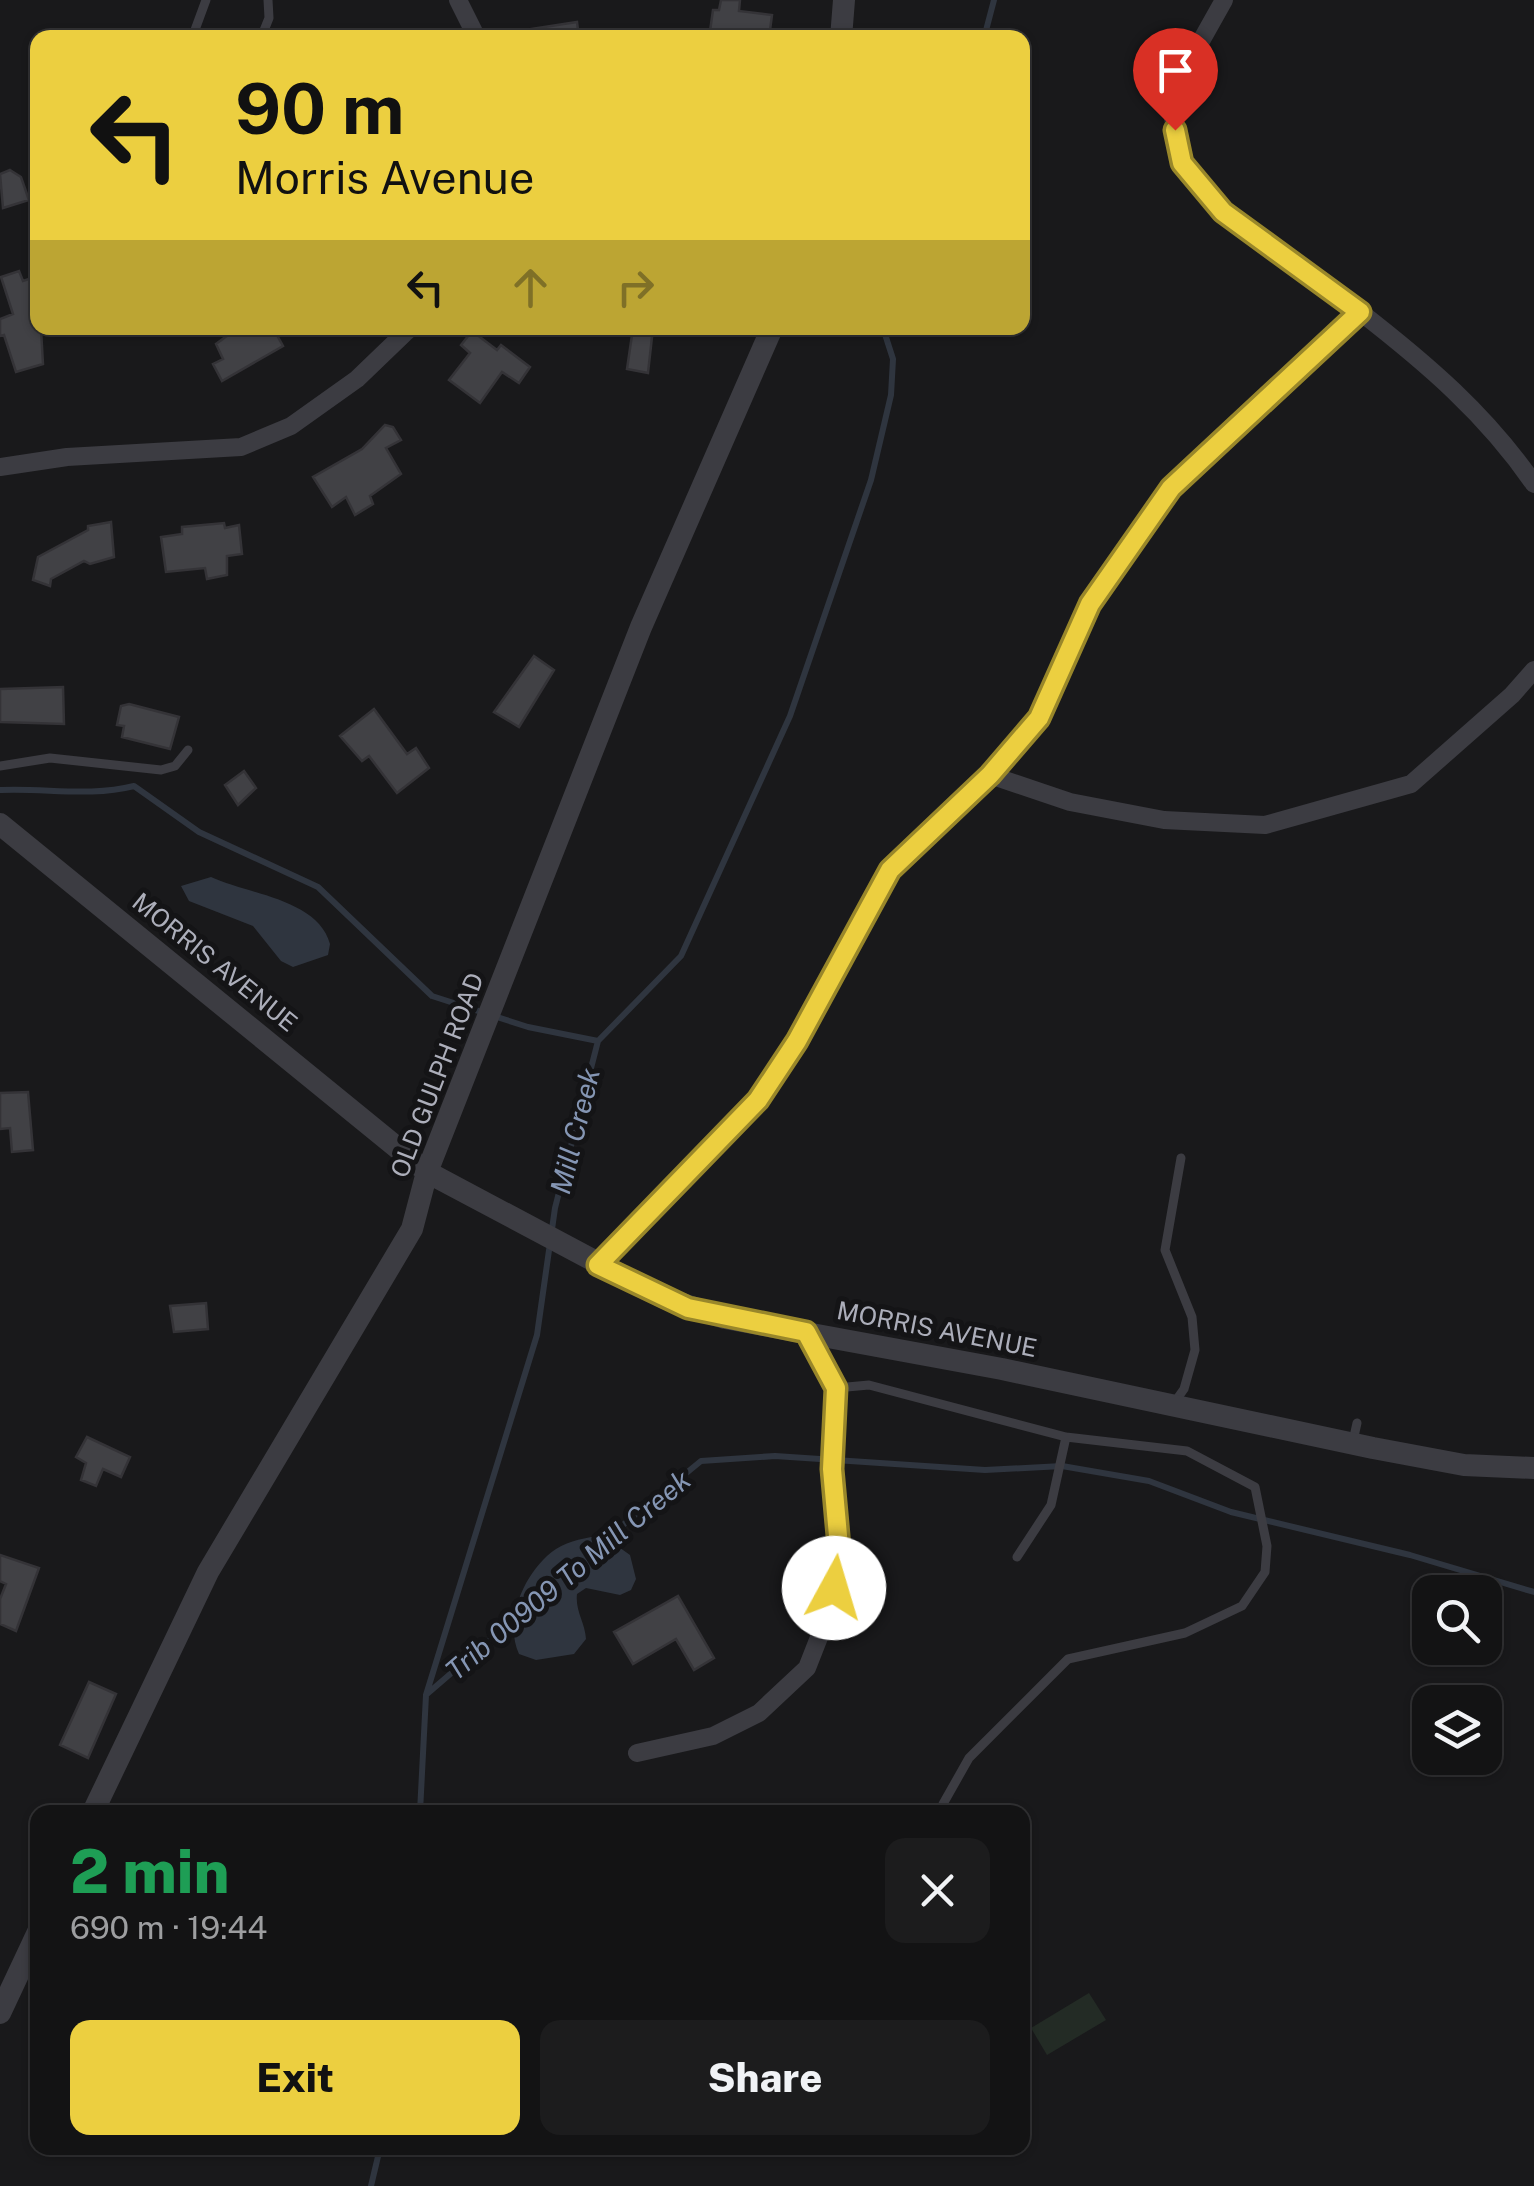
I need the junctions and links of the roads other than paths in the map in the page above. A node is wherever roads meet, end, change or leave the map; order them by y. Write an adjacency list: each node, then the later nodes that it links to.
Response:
1 (206, 0): 6 (lane)
2 (268, 0): 7 (lane)
3 (458, 0): 8 (street)
4 (844, 0): 9 (street)
5 (1224, 0): 10 (street)
6 (195, 30)
7 (264, 30)
8 (473, 30)
9 (842, 30)
10 (1360, 312): 14 (street); 18 (street)
11 (403, 335): 13 (street)
12 (769, 335): 21 (street, OLD GULPH ROAD)
13 (0, 467)
14 (1534, 484)
15 (1534, 670): 18 (street)
16 (188, 750): 17 (lane)
17 (0, 766)
18 (990, 775): 22 (street)
19 (0, 824): 21 (street, MORRIS AVENUE)
20 (1180, 1158): 25 (lane)
21 (427, 1172): 22 (street, MORRIS AVENUE); 31 (street, OLD GULPH ROAD)
22 (598, 1265): 23 (street, MORRIS AVENUE)
23 (806, 1332): 24 (street); 25 (street, MORRIS AVENUE)
24 (836, 1388): 26 (lane); 29 (street)
25 (1172, 1405): 27 (street, MORRIS AVENUE)
26 (1066, 1438): 28 (lane); 30 (lane)
27 (1534, 1468)
28 (1016, 1557)
29 (637, 1753)
30 (943, 1804)
31 (95, 1805)
32 (30, 1949): 33 (street)
33 (0, 2013)

